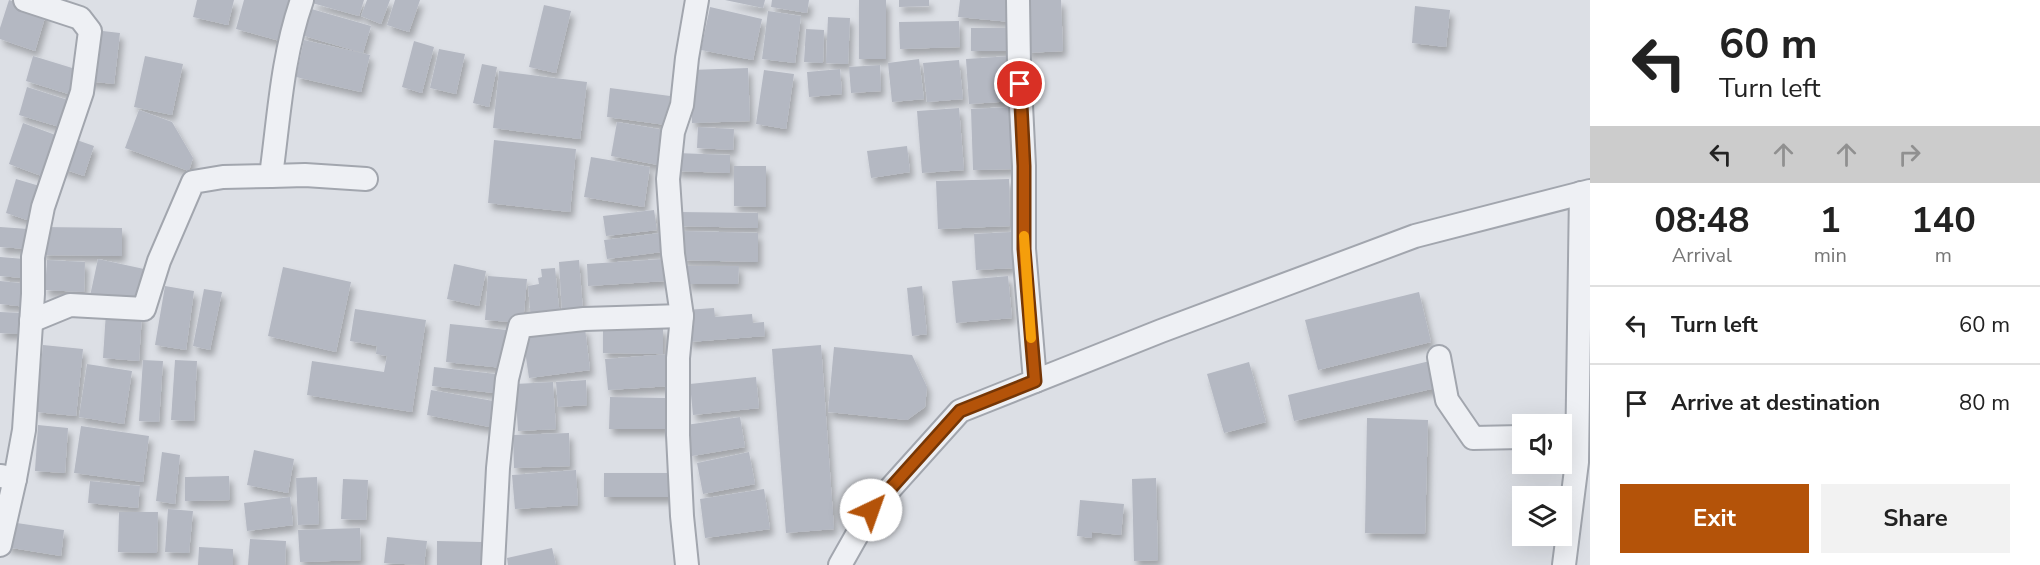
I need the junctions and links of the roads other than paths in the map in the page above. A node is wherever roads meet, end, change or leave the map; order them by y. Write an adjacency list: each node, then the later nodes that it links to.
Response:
1 (25, 0): 9 (street)
2 (302, 0): 5 (street)
3 (697, 0): 8 (street)
4 (1018, 0): 11 (street)
5 (271, 176): 6 (street); 9 (street)
6 (366, 179)
7 (1586, 192): 11 (street); 12 (street)
8 (682, 316): 18 (street); 19 (street)
9 (32, 321): 15 (street)
10 (1439, 357): 13 (street)
11 (1035, 381): 17 (street)
12 (1570, 414)
13 (1512, 437)
14 (1572, 440): 20 (street)
15 (7, 477): 16 (street)
16 (0, 545)
17 (848, 562)
18 (493, 565)
19 (687, 565)
20 (1564, 565)

